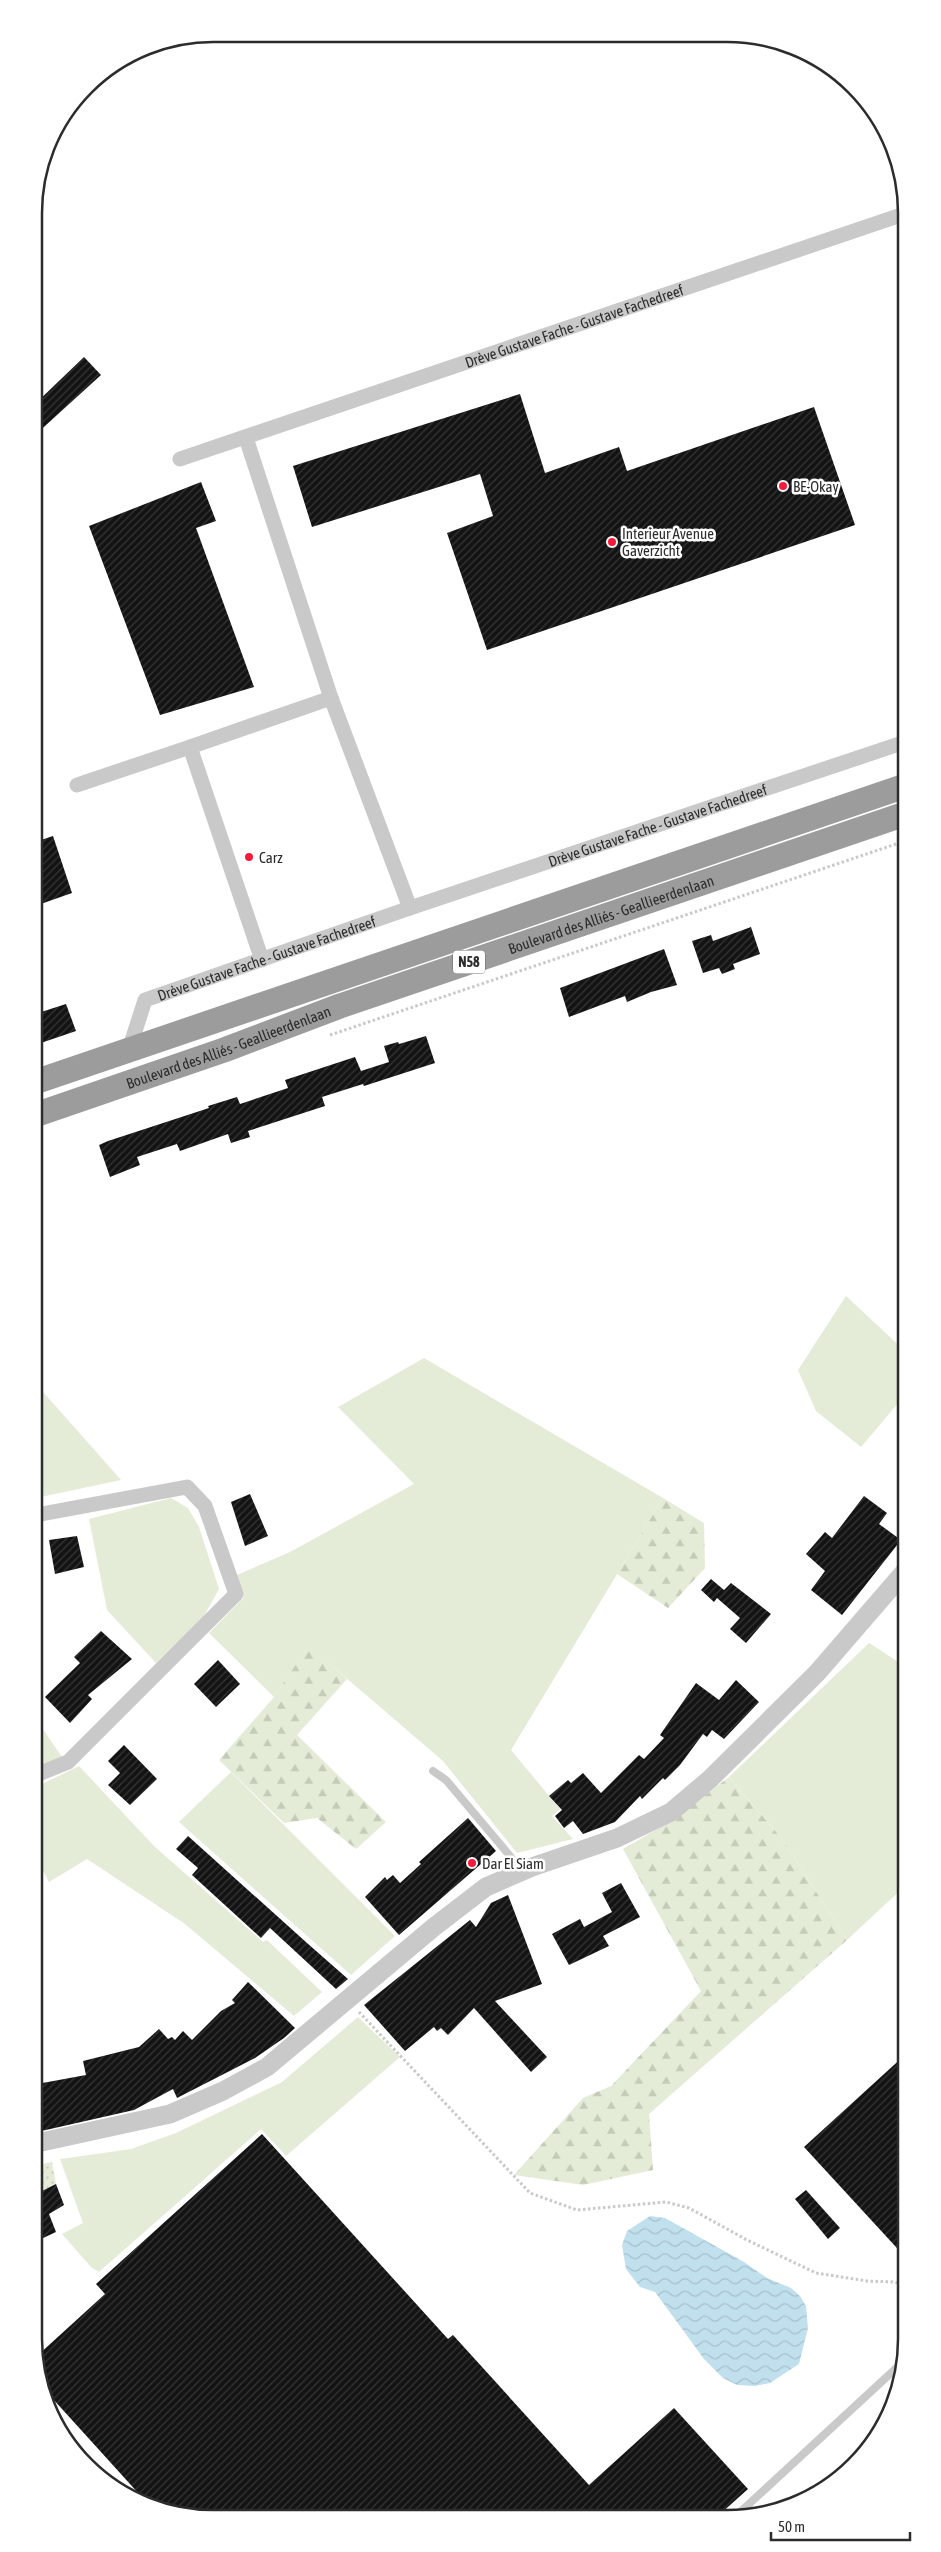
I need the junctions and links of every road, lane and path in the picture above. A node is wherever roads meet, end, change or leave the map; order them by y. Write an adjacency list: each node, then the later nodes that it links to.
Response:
1 (898, 216): 2 (street, Drève Gustave Fache - Gustave Fachedreef)
2 (246, 438): 3 (street, Drève Gustave Fache - Gustave Fachedreef); 4 (street)
3 (180, 460)
4 (331, 698): 6 (street); 11 (street)
5 (898, 744): 11 (street, Drève Gustave Fache - Gustave Fachedreef)
6 (190, 747): 7 (street); 12 (street)
7 (77, 785)
8 (898, 789): 14 (highway, Boulevard des Alliés - Geallieerdenlaan / N58)
9 (898, 816): 14 (highway, Boulevard des Alliés - Geallieerdenlaan / N58)
10 (898, 843): 13 (path)
11 (410, 908): 12 (street, Drève Gustave Fache - Gustave Fachedreef)
12 (262, 960): 14 (street, Drève Gustave Fache - Gustave Fachedreef)
13 (324, 1037)
14 (133, 1065): 15 (highway, Boulevard des Alliés - Geallieerdenlaan / N58); 16 (highway, Boulevard des Alliés - Geallieerdenlaan / N58)
15 (43, 1081)
16 (43, 1113)
17 (42, 1514): 20 (street)
18 (898, 1579): 21 (street)
19 (433, 1771): 21 (lane)
20 (42, 1772)
21 (520, 1872): 22 (street)
22 (348, 2000): 23 (street); 24 (path)
23 (42, 2142)
24 (898, 2283)
25 (896, 2368): 26 (lane)
26 (744, 2509)

